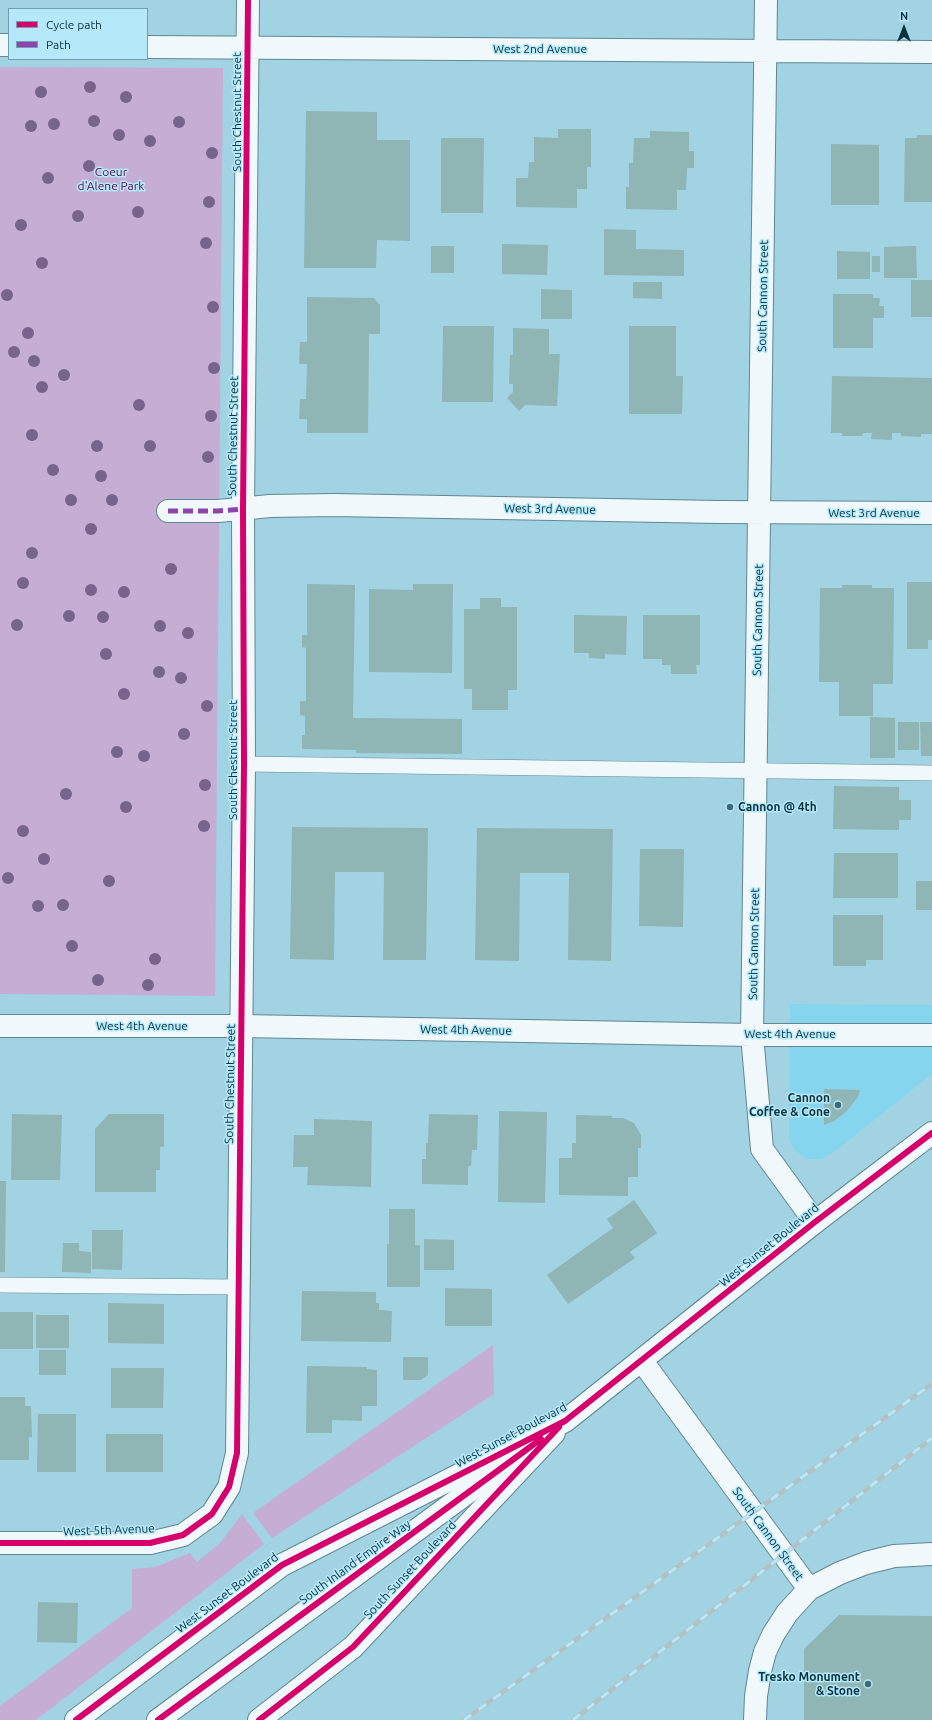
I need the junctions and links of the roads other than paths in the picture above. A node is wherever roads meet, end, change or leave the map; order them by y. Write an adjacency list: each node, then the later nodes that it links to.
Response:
1 (248, 0): 4 (street, South Chestnut Street)
2 (766, 0): 5 (street, South Cannon Street)
3 (148, 47): 4 (street, West 2nd Avenue)
4 (248, 48): 5 (street, West 2nd Avenue); 7 (street, South Chestnut Street)
5 (765, 51): 6 (street, West 2nd Avenue); 9 (street, South Cannon Street)
6 (932, 52)
7 (243, 509): 8 (street, West 3rd Avenue); 9 (street, West 3rd Avenue); 11 (street, South Chestnut Street)
8 (168, 511)
9 (761, 512): 10 (street, West 3rd Avenue); 12 (street, South Cannon Street)
10 (932, 513)
11 (244, 764): 12 (lane); 15 (street, South Chestnut Street)
12 (755, 771): 13 (lane); 16 (street, South Cannon Street)
13 (932, 773)
14 (0, 1026): 15 (street, West 4th Avenue)
15 (241, 1026): 16 (street, West 4th Avenue); 21 (street, South Chestnut Street)
16 (752, 1035): 17 (street, West 4th Avenue); 19 (street, South Cannon Street)
17 (932, 1035)
18 (932, 1133): 19 (street, West Sunset Boulevard)
19 (815, 1222): 22 (street, West Sunset Boulevard)
20 (0, 1285): 21 (lane)
21 (238, 1287): 24 (street, South Chestnut Street)
22 (642, 1361): 23 (street, West Sunset Boulevard); 27 (street, South Cannon Street)
23 (565, 1421): 28 (street, West Sunset Boulevard); 29 (street, South Inland Empire Way); 30 (street, South Sunset Boulevard)
24 (212, 1514): 25 (street, West 5th Avenue)
25 (0, 1543)
26 (932, 1554): 27 (street)
27 (809, 1590): 31 (street, South Cannon Street)
28 (76, 1720)
29 (158, 1720)
30 (259, 1720)
31 (755, 1720)

